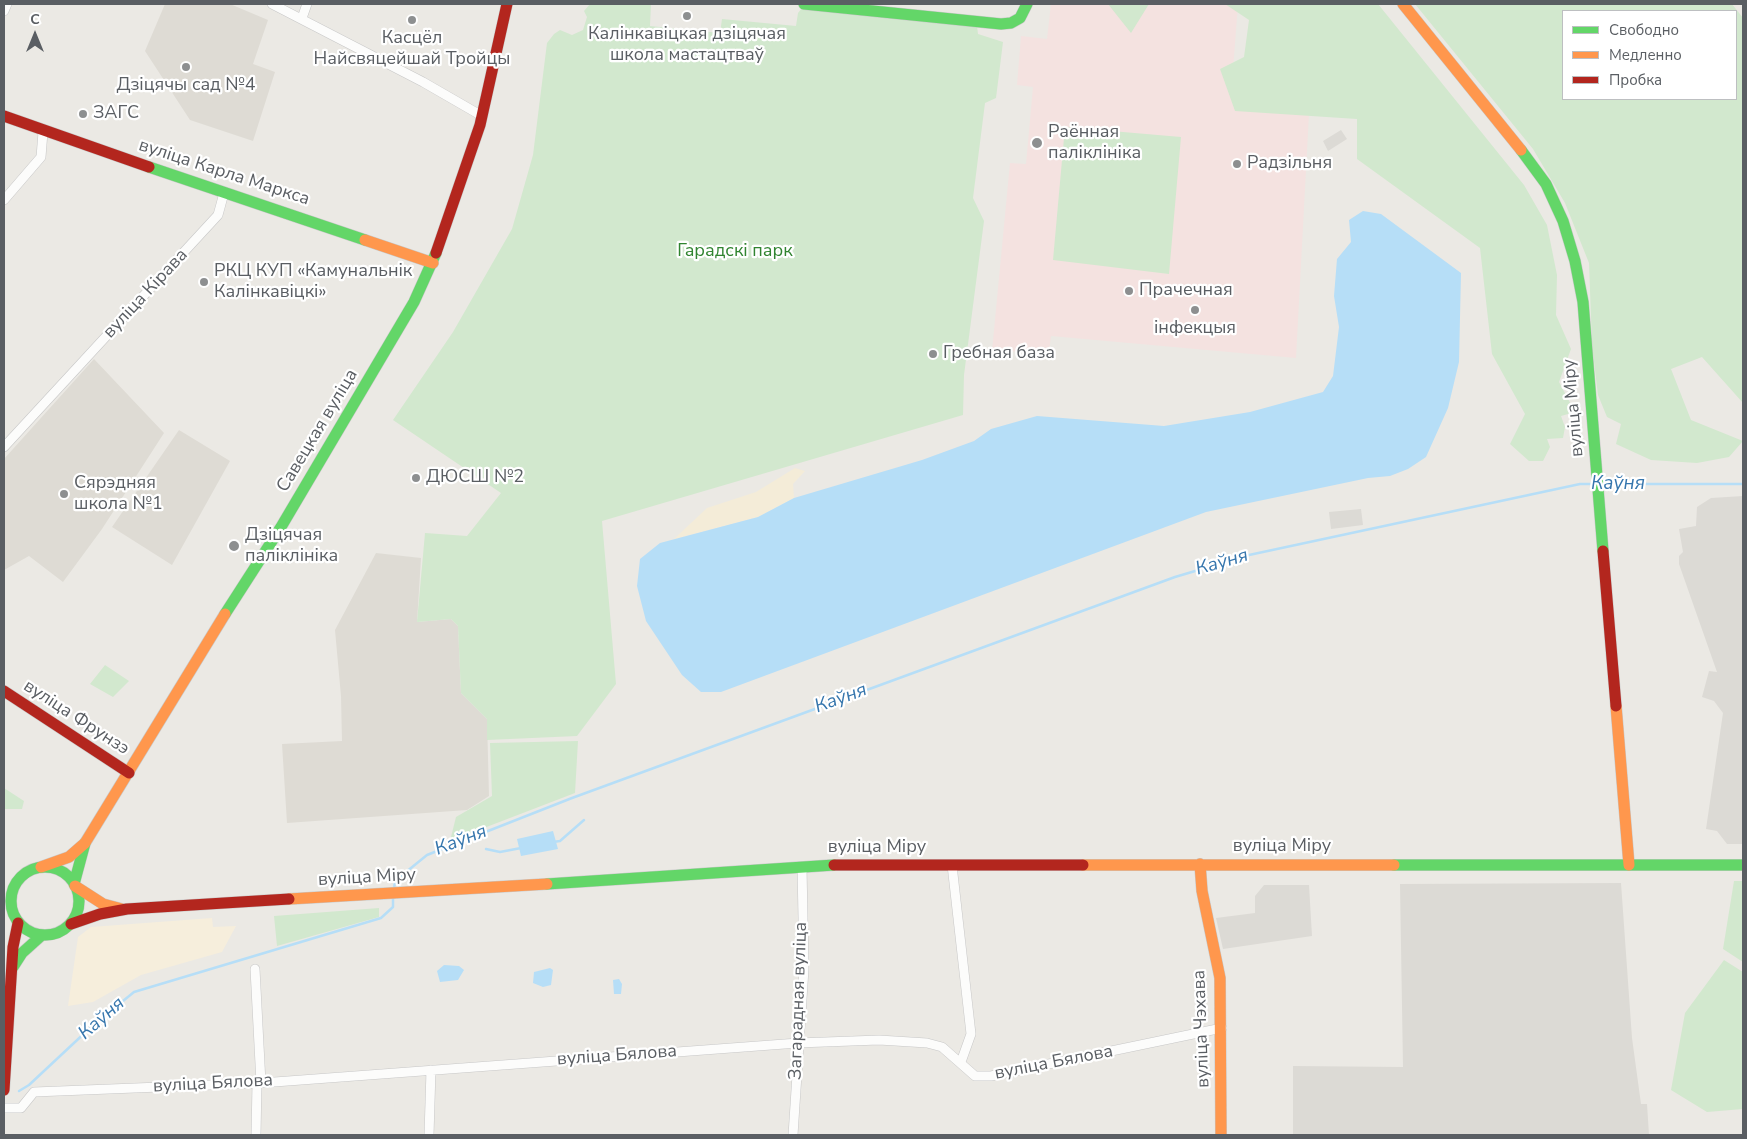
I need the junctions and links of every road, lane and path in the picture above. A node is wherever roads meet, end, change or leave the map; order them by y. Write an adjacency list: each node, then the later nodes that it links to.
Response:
1 (7, 4): 8 (street)
2 (272, 4): 9 (street)
3 (306, 4): 9 (street)
4 (507, 4): 11 (main road, Савецкая вуліца)
5 (804, 4): 6 (main road)
6 (1027, 4)
7 (1403, 4): 22 (main road, вуліца Міру)
8 (4, 11)
9 (302, 18): 11 (street)
10 (4, 116): 12 (main road, вуліца Карла Маркса)
11 (482, 116): 15 (main road, Савецкая вуліца)
12 (43, 132): 13 (main road, вуліца Карла Маркса); 14 (street)
13 (224, 193): 15 (main road, вуліца Карла Маркса); 16 (street, вуліца Кірава)
14 (4, 200)
15 (433, 263): 18 (main road, Савецкая вуліца)
16 (4, 447)
17 (4, 691): 18 (main road, вуліца Фрунзэ)
18 (129, 773): 19 (main road, Савецкая вуліца)
19 (85, 843): 25 (main road, Савецкая вуліца); 27 (main road, Савецкая вуліца)
20 (1200, 864): 21 (main road, вуліца Міру); 22 (main road, вуліца Міру); 38 (main road, вуліца Чэхава)
21 (952, 865): 24 (main road, вуліца Міру); 40 (street)
22 (1629, 865): 23 (main road, вуліца Міру)
23 (1743, 865)
24 (802, 866): 29 (main road, вуліца Міру); 39 (street, Загарадная вуліца)
25 (41, 868): 26 (main road); 27 (main road)
26 (15, 885): 28 (main road); 30 (main road)
27 (75, 885): 29 (main road, вуліца Міру); 31 (main road)
28 (4, 897)
29 (126, 909): 31 (main road, вуліца Міру)
30 (12, 921): 33 (main road); 34 (main road)
31 (71, 924): 33 (main road)
32 (4, 929): 34 (main road)
33 (42, 935): 36 (main road)
34 (13, 947): 36 (main road)
35 (255, 969): 43 (street)
36 (12, 970): 37 (main road)
37 (6, 1024): 42 (main road)
38 (1222, 1028): 40 (street, вуліца Бялова); 49 (main road, вуліца Чэхава)
39 (798, 1043): 40 (street, вуліца Бялова); 41 (street, вуліца Бялова); 48 (street, Загарадная вуліца)
40 (961, 1062)
41 (431, 1070): 43 (street, вуліца Бялова); 47 (street)
42 (4, 1076): 44 (main road)
43 (259, 1083): 45 (street, вуліца Бялова); 46 (street)
44 (4, 1090)
45 (4, 1108)
46 (256, 1135)
47 (429, 1135)
48 (793, 1135)
49 (1221, 1135)

